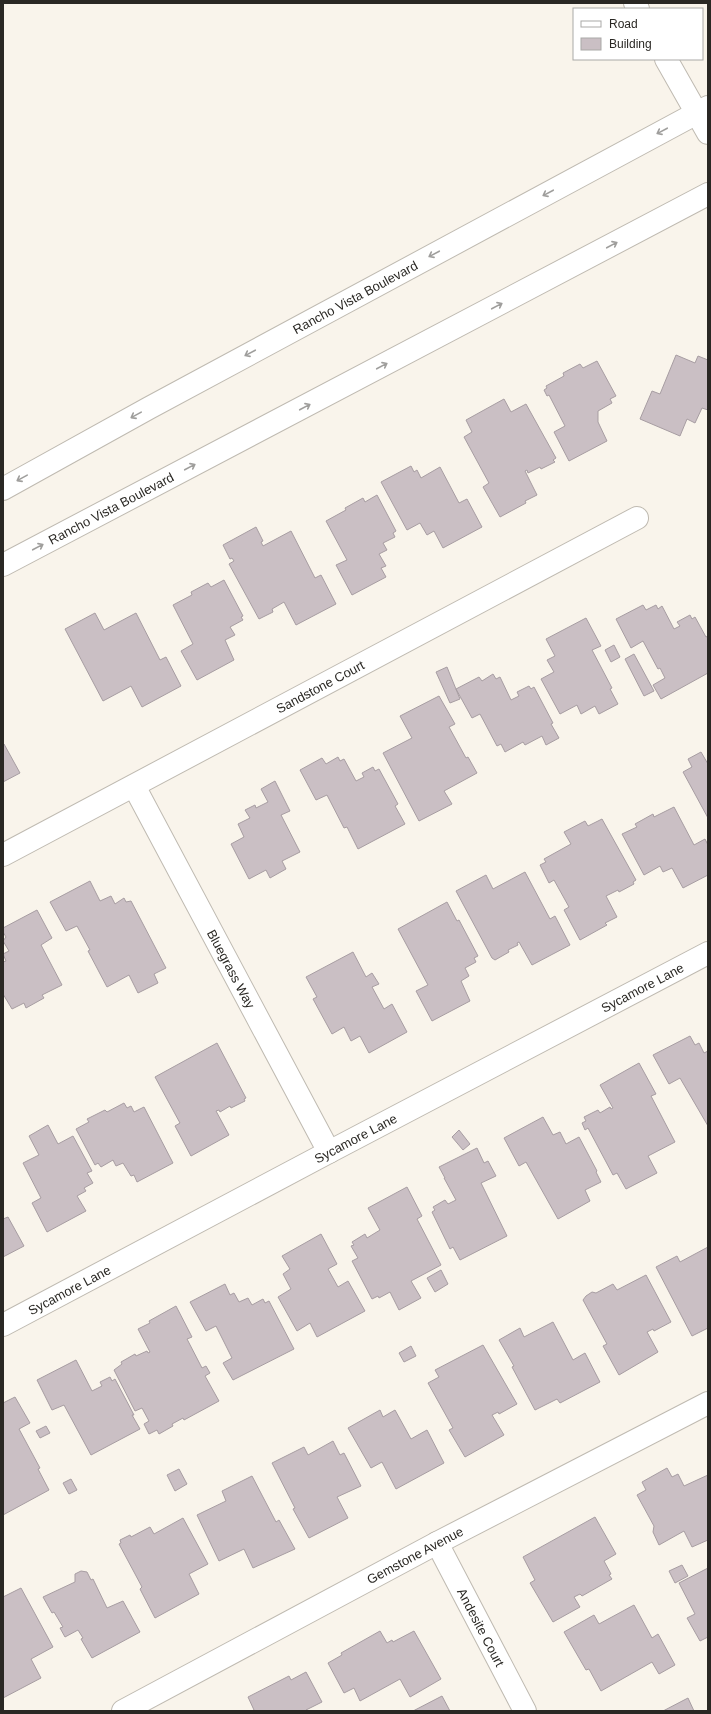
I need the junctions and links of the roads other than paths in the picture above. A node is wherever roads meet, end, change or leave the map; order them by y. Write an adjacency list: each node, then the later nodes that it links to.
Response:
1 (667, 60): 2 (street)
2 (702, 110): 3 (street); 5 (street, Rancho Vista Boulevard, one-way to 5)
3 (708, 133)
4 (708, 194): 7 (street, Rancho Vista Boulevard, one-way to 4)
5 (3, 489)
6 (637, 518): 8 (street, Sandstone Court)
7 (3, 565)
8 (134, 786): 9 (street, Sandstone Court); 11 (street, Bluegrass Way)
9 (3, 855)
10 (708, 953): 11 (street, Sycamore Lane)
11 (328, 1152): 12 (street, Sycamore Lane)
12 (3, 1325)
13 (708, 1404): 14 (street, Gemstone Avenue)
14 (437, 1543): 15 (street, Gemstone Avenue); 16 (street, Andesite Court)
15 (134, 1708)
16 (525, 1711)

